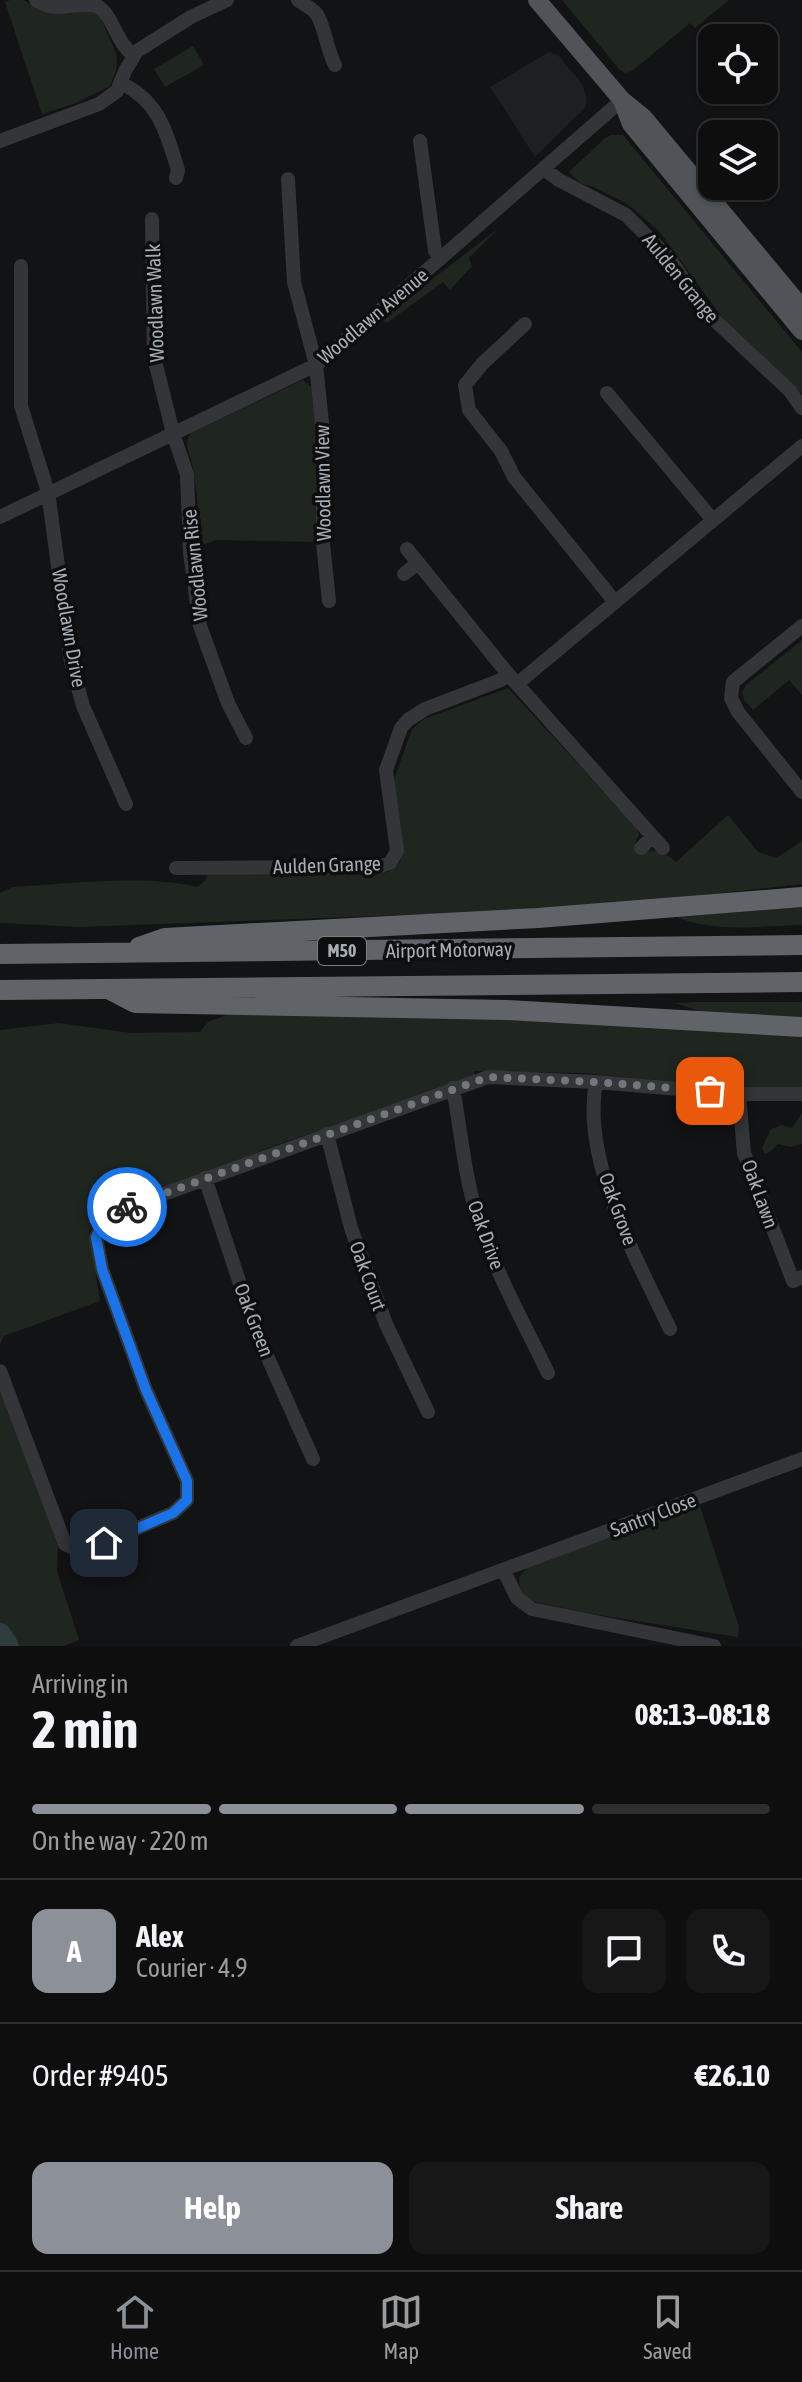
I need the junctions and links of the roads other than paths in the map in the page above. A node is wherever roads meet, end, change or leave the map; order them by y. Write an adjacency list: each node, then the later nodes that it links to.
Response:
1 (36, 0): 5 (street)
2 (227, 0): 5 (street)
3 (298, 0): 6 (street)
4 (537, 0): 8 (main road)
5 (134, 55): 7 (street)
6 (335, 65)
7 (121, 83): 9 (street); 12 (street)
8 (622, 100): 11 (street, Woodlawn Avenue); 17 (main road); 19 (main road)
9 (0, 141)
10 (420, 141): 15 (street)
11 (544, 169): 15 (street, Woodlawn Avenue); 22 (street, Aulden Grange)
12 (176, 178)
13 (288, 179): 20 (street, Woodlawn View)
14 (152, 219): 23 (street, Woodlawn Walk)
15 (441, 258): 20 (street, Woodlawn Avenue)
16 (21, 266): 25 (street, Woodlawn Drive)
17 (802, 308)
18 (525, 324): 32 (street)
19 (802, 331)
20 (316, 365): 23 (street, Woodlawn Avenue); 31 (street, Woodlawn View)
21 (607, 394): 27 (street)
22 (802, 408)
23 (173, 433): 25 (street, Woodlawn Avenue); 35 (street, Woodlawn Rise)
24 (802, 446): 27 (street, Aulden Grange)
25 (48, 492): 26 (street, Woodlawn Avenue); 37 (street, Woodlawn Drive)
26 (0, 517)
27 (712, 519): 32 (street, Aulden Grange)
28 (407, 549): 29 (street)
29 (418, 563): 30 (street); 34 (street)
30 (404, 574)
31 (329, 601)
32 (615, 602): 34 (street, Aulden Grange)
33 (802, 626): 36 (street)
34 (513, 679): 38 (street); 41 (street, Aulden Grange)
35 (246, 738)
36 (802, 792)
37 (126, 804)
38 (652, 837): 39 (street); 40 (street)
39 (641, 848)
40 (663, 848)
41 (176, 868)
42 (802, 897): 44 (highway)
43 (802, 945): 44 (highway, Airport Motorway / M50)
44 (120, 953): 45 (highway, Airport Motorway / M50)
45 (0, 954)
46 (802, 982): 47 (highway, Airport Motorway / M50)
47 (108, 988): 48 (highway, Airport Motorway / M50); 49 (highway)
48 (0, 990)
49 (802, 1027)
50 (596, 1082): 51 (street); 52 (street); 57 (street, Oak Grove)
51 (453, 1088): 54 (street); 59 (street, Oak Drive)
52 (739, 1094): 53 (street); 56 (street, Oak Lawn)
53 (802, 1094)
54 (327, 1134): 55 (street); 60 (street, Oak Court)
55 (205, 1178): 58 (street); 61 (street, Oak Green)
56 (802, 1277)
57 (670, 1329)
58 (0, 1371)
59 (548, 1373)
60 (428, 1412)
61 (313, 1459)
62 (802, 1459): 63 (street, Santry Close)
63 (504, 1571): 64 (street, Santry Close); 65 (street)
64 (297, 1646)
65 (714, 1646)

